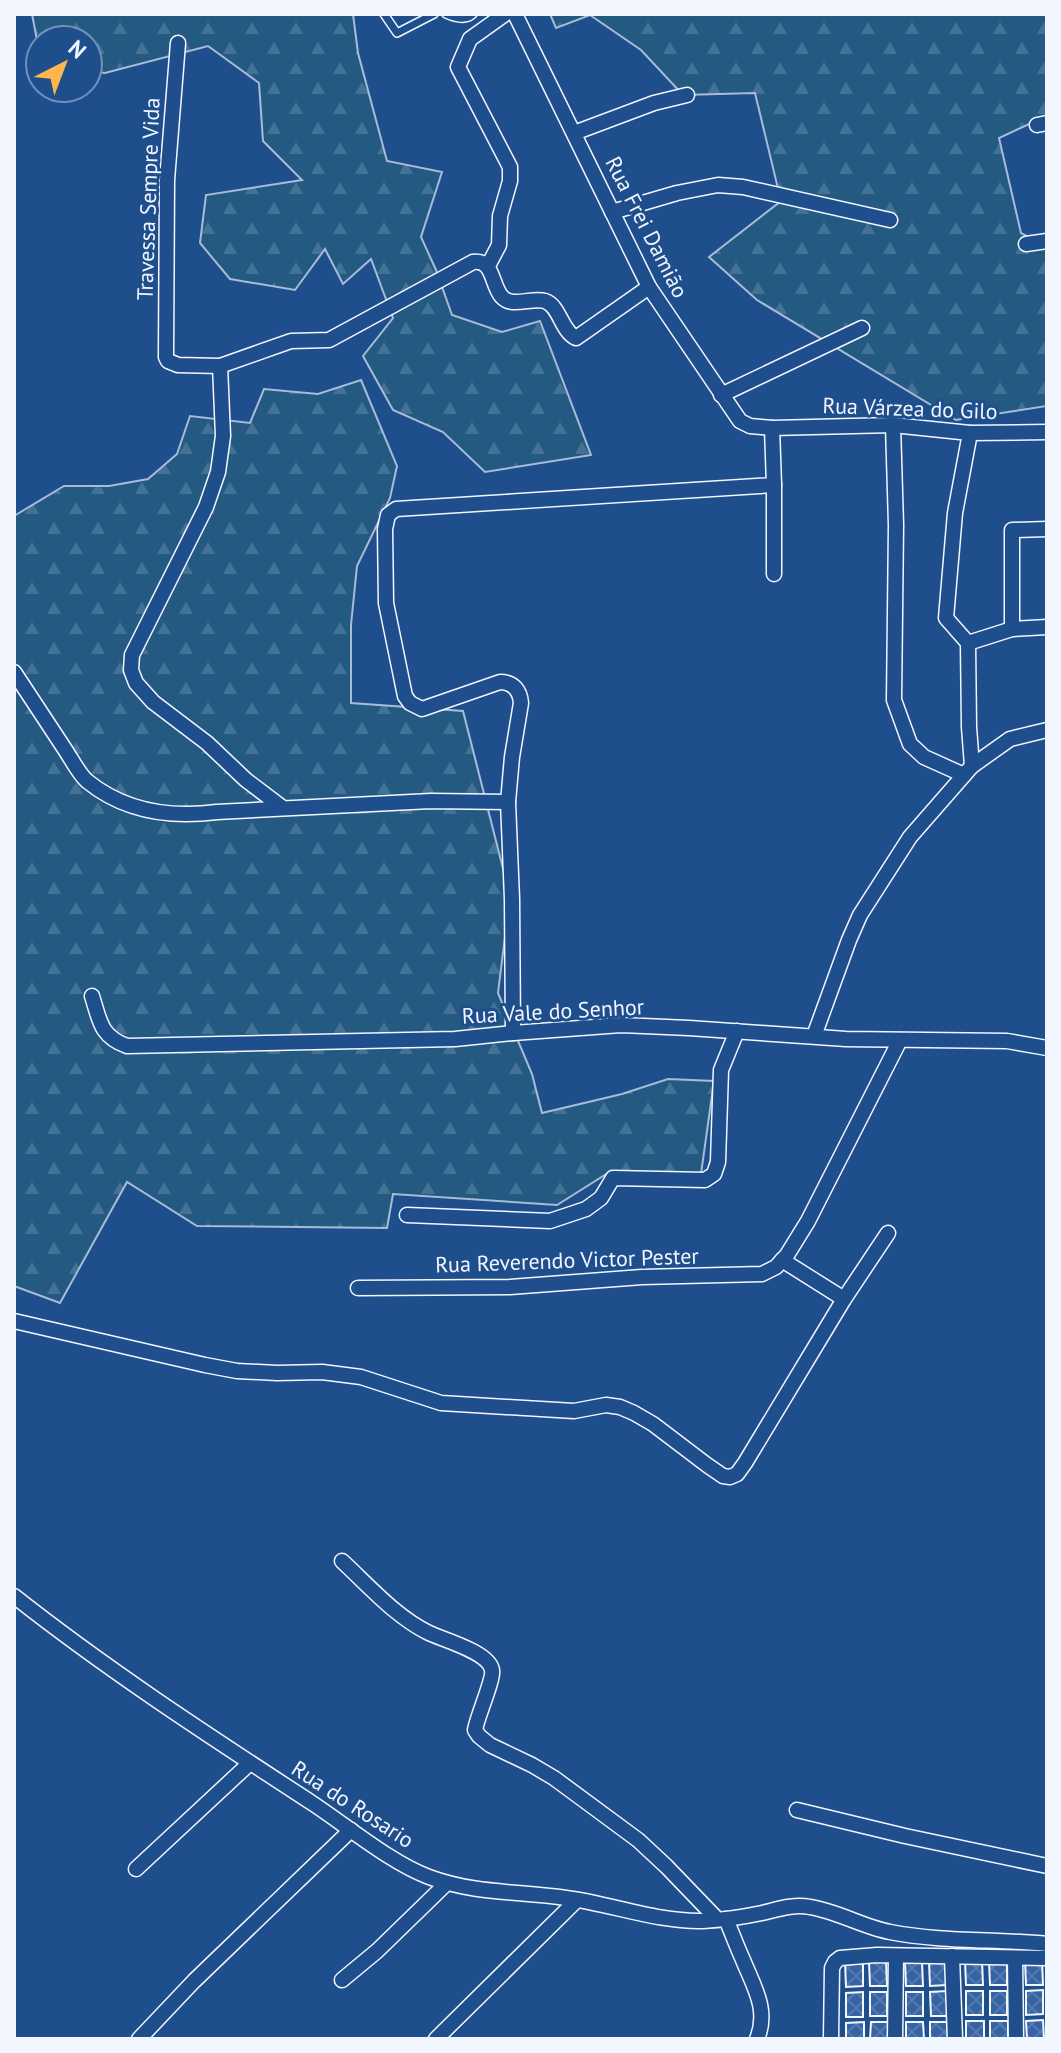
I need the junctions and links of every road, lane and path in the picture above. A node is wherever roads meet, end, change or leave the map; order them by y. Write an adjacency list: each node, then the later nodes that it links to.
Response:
1 (384, 14): 2 (lane)
2 (434, 14)
3 (446, 14): 4 (lane)
4 (473, 14)
5 (505, 14): 14 (street)
6 (515, 14): 9 (street, Rua Frei Damião)
7 (178, 43): 17 (street, Travessa Sempre Vida)
8 (687, 95): 9 (street)
9 (574, 133): 10 (street, Rua Frei Damião)
10 (612, 212): 11 (street); 15 (street, Rua Frei Damião)
11 (890, 220)
12 (1047, 241): 13 (street)
13 (1026, 244)
14 (488, 266): 15 (street); 17 (street)
15 (649, 287): 18 (street, Rua Frei Damião)
16 (862, 328): 18 (street)
17 (220, 366): 33 (street)
18 (721, 395): 20 (street, Rua Frei Damião)
19 (893, 425): 20 (street, Rua Várzea do Gilo); 22 (street, Rua Várzea do Gilo); 31 (street)
20 (772, 428): 23 (street)
21 (1047, 432): 22 (street, Rua Várzea do Gilo)
22 (970, 433): 28 (street)
23 (774, 485): 25 (street); 32 (street)
24 (1047, 529): 27 (street)
25 (774, 574)
26 (1047, 627): 27 (street)
27 (1012, 629): 28 (street)
28 (968, 643): 31 (street)
29 (14, 672): 33 (street)
30 (1047, 730): 31 (street)
31 (968, 771): 37 (street)
32 (508, 802): 33 (street); 36 (street)
33 (283, 808)
34 (92, 996): 36 (street, Rua Vale do Senhor)
35 (737, 1031): 36 (street, Rua Vale do Senhor); 37 (street, Rua Vale do Senhor); 40 (street)
36 (513, 1033)
37 (814, 1036): 38 (street, Rua Vale do Senhor)
38 (900, 1040): 39 (street, Rua Vale do Senhor); 42 (street)
39 (1047, 1048)
40 (407, 1215)
41 (888, 1233): 44 (street)
42 (779, 1263): 43 (street, Rua Reverendo Victor Pester); 44 (street)
43 (358, 1288)
44 (844, 1299): 45 (street)
45 (14, 1321)
46 (342, 1561): 55 (street)
47 (14, 1596): 48 (street, Rua do Rosario)
48 (250, 1763): 50 (street, Rua do Rosario); 52 (street)
49 (797, 1810): 51 (street)
50 (351, 1830): 53 (street, Rua do Rosario); 62 (street)
51 (1047, 1866)
52 (136, 1869)
53 (447, 1883): 54 (street, Rua do Rosario); 61 (street)
54 (577, 1900): 55 (street, Rua do Rosario); 63 (street)
55 (722, 1919): 56 (street, Rua do Rosario); 64 (street)
56 (1047, 1944)
57 (896, 1956): 58 (street); 65 (street); 66 (street)
58 (952, 1956): 59 (street); 67 (street)
59 (1015, 1958): 60 (street); 68 (street)
60 (1047, 1958)
61 (342, 1980)
62 (139, 2039)
63 (436, 2039)
64 (757, 2039)
65 (831, 2039)
66 (895, 2039)
67 (955, 2039)
68 (1016, 2039)

